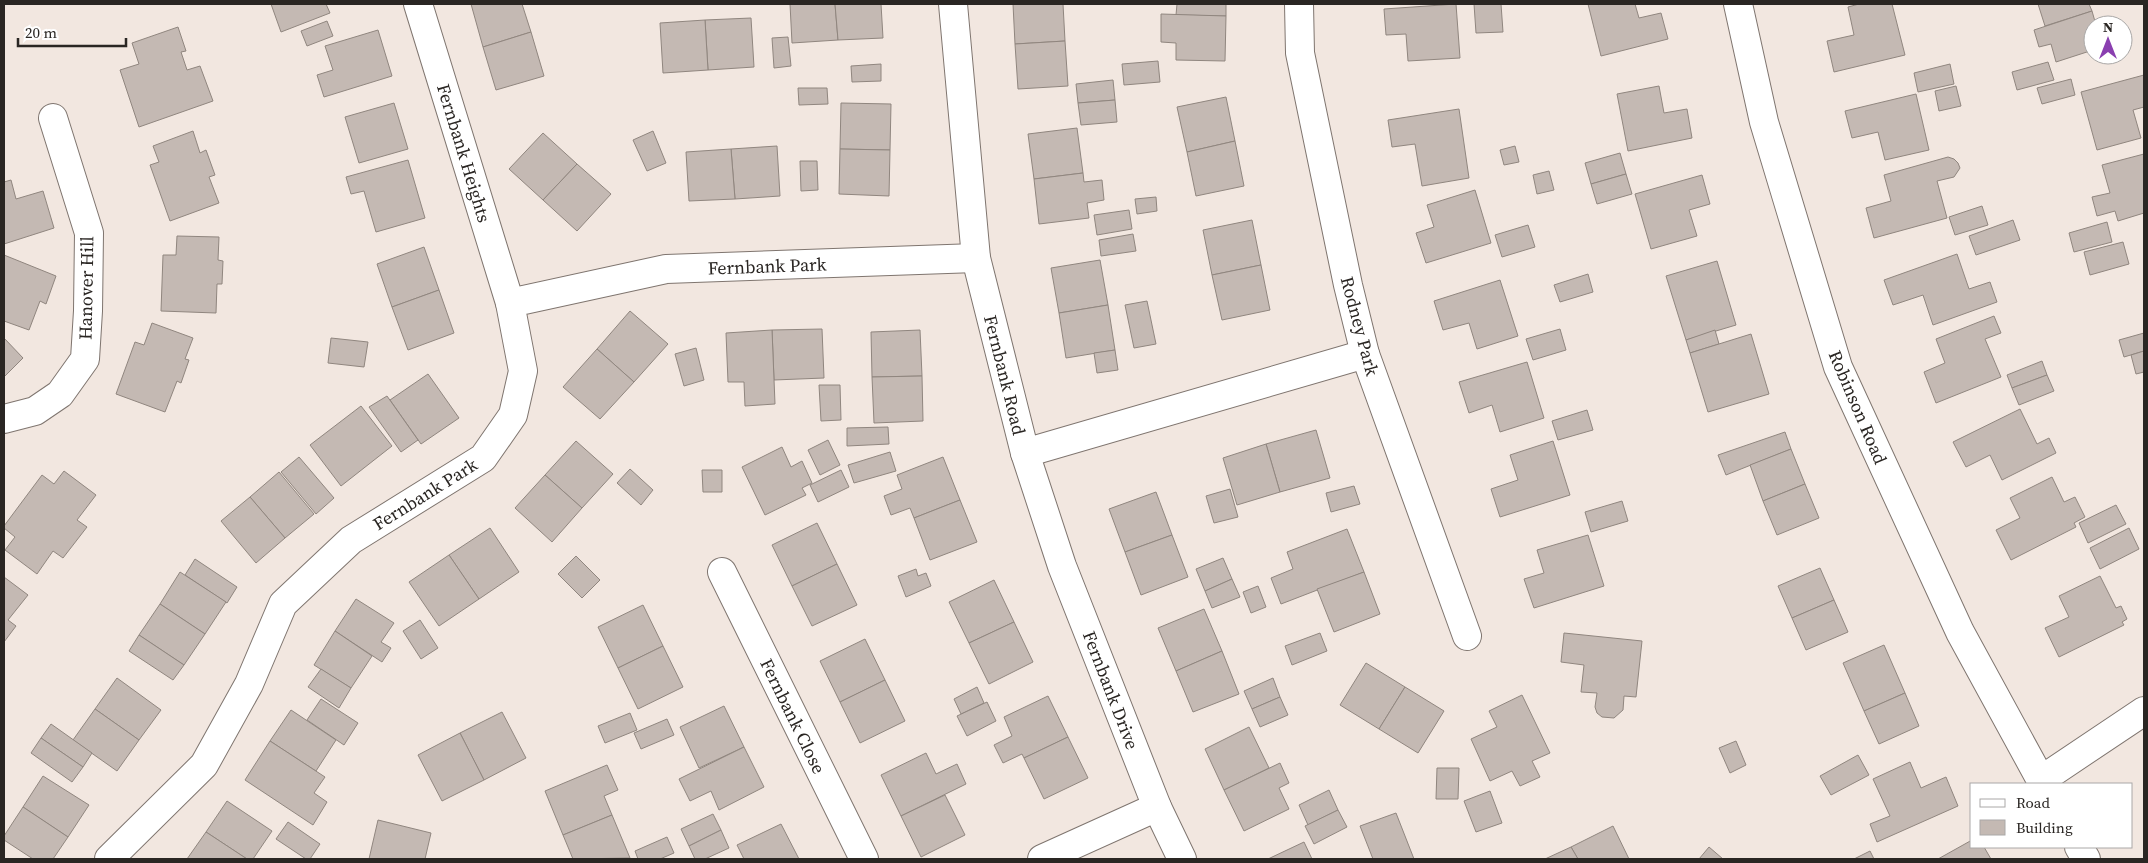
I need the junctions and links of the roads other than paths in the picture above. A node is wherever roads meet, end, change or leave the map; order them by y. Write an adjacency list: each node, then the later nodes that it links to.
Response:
1 (418, 4): 7 (street, Fernbank Heights)
2 (953, 4): 6 (street, Fernbank Road)
3 (1300, 4): 8 (street, Rodney Park)
4 (1738, 4): 14 (street, Robinson Road)
5 (53, 118): 9 (street, Hanover Hill)
6 (976, 258): 7 (street, Fernbank Park); 10 (street, Fernbank Road)
7 (510, 303): 17 (street, Fernbank Park)
8 (1365, 354): 10 (street, Fernbank Road); 12 (street, Rodney Park)
9 (4, 419)
10 (1025, 453): 15 (street, Fernbank Drive)
11 (722, 572): 18 (street, Fernbank Close)
12 (1467, 636)
13 (2144, 711): 14 (street)
14 (2042, 782)
15 (1157, 807): 19 (street); 20 (street, Fernbank Drive)
16 (2080, 848): 21 (street)
17 (109, 859)
18 (864, 859)
19 (1042, 859)
20 (1182, 859)
21 (2086, 859)

